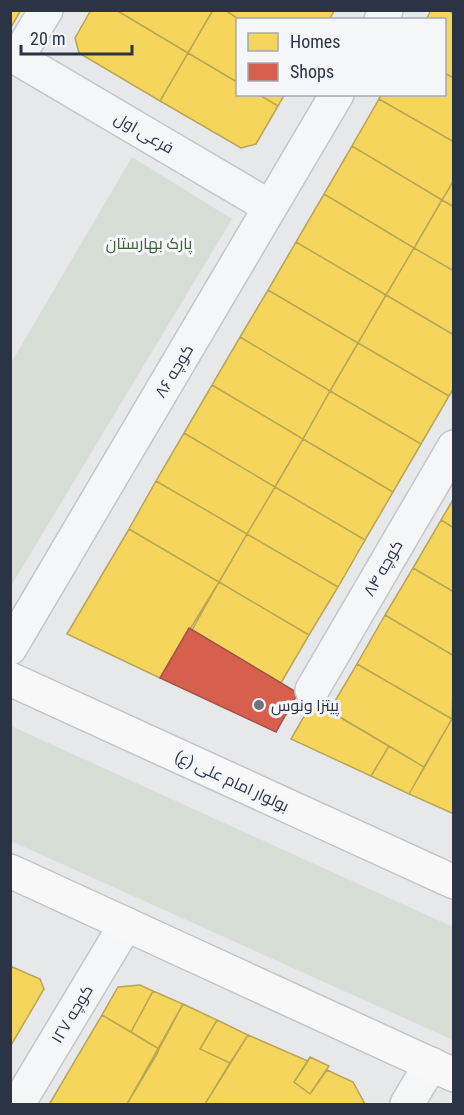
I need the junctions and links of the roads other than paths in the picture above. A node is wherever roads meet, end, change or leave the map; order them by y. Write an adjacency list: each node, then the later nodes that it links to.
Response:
1 (46, 10): 3 (street, فرعی اول)
2 (336, 96): 3 (street, کوچه ۸۶)
3 (270, 207): 5 (street, کوچه ۸۶)
4 (453, 447): 7 (street, کوچه ۸۴)
5 (10, 648)
6 (10, 679): 9 (main road, بولوار امام علی (ع))
7 (312, 690)
8 (10, 871): 10 (main road)
9 (453, 882)
10 (126, 924): 11 (main road); 12 (street, کوچه ۱۲۷)
11 (442, 1069): 13 (street)
12 (18, 1104)
13 (406, 1104)

